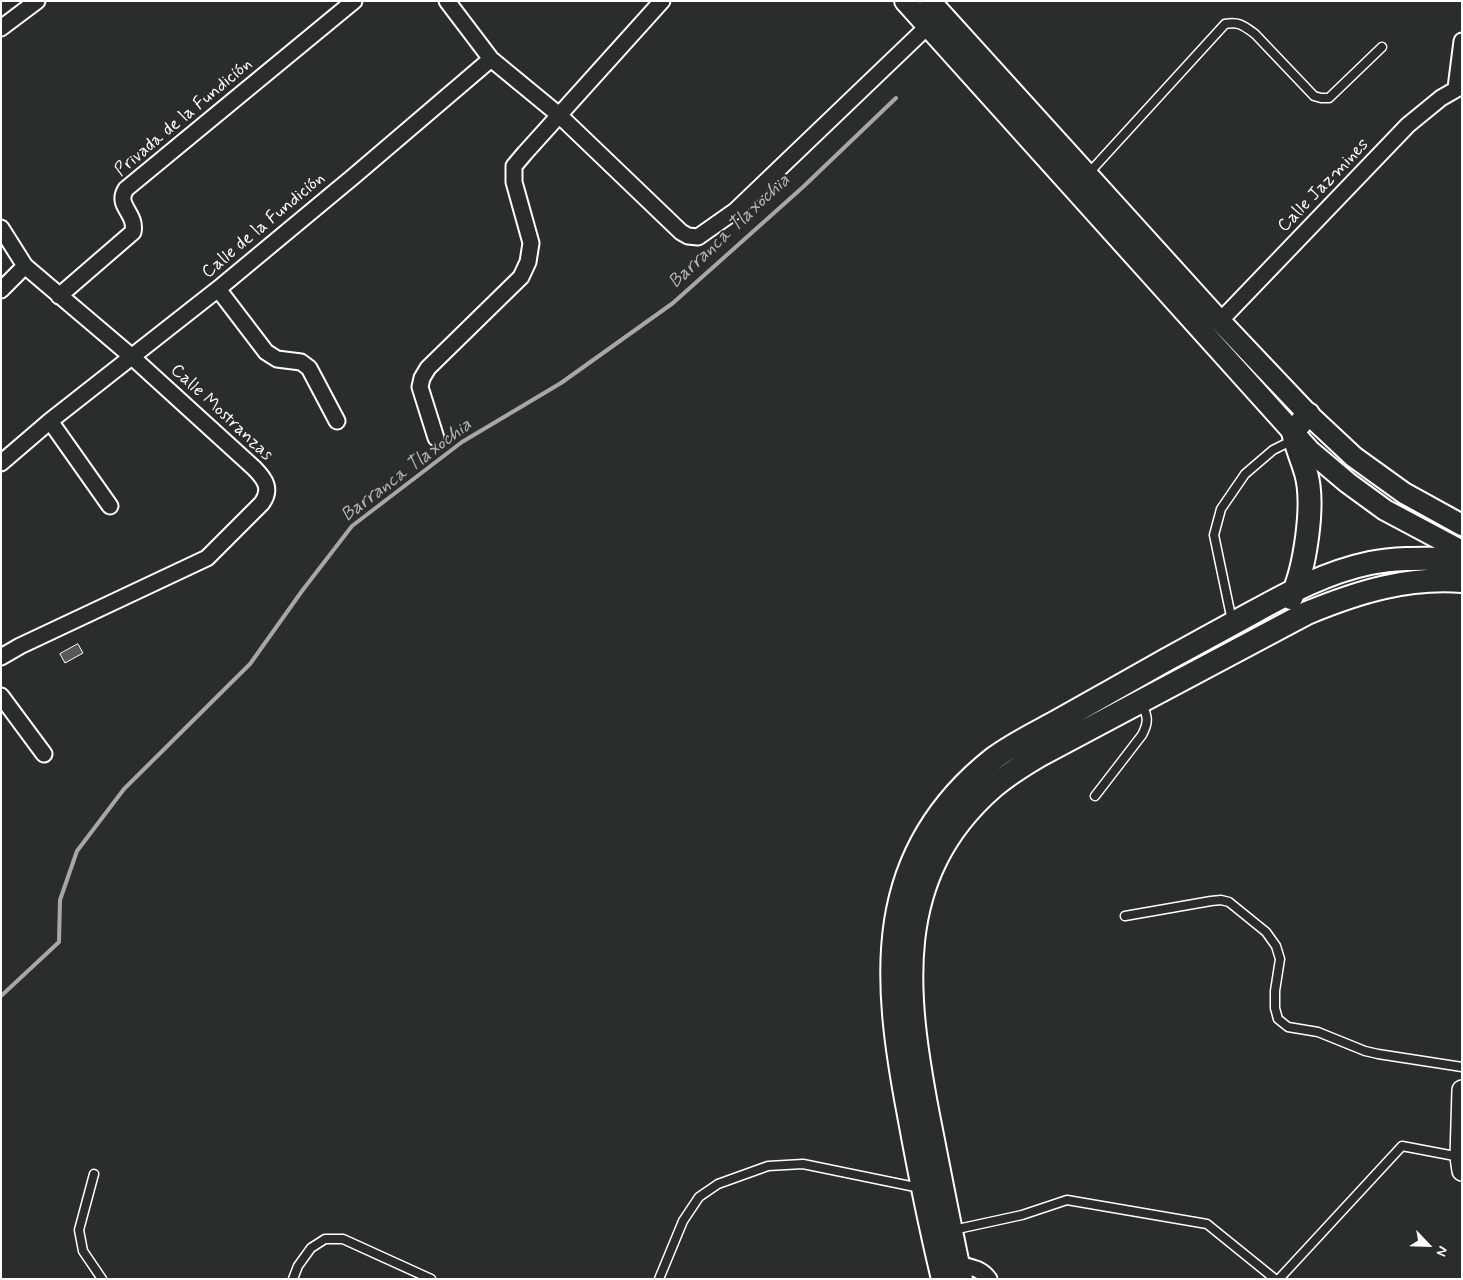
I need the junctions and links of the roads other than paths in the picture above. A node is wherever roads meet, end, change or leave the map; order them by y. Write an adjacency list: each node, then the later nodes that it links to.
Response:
1 (37, 1): 8 (street)
2 (354, 1): 20 (street, Privada de la Fundición)
3 (448, 1): 12 (street)
4 (662, 1): 14 (street)
5 (905, 1): 7 (main road)
6 (930, 1): 10 (main road)
7 (927, 26): 10 (main road); 14 (street)
8 (1, 28)
9 (1462, 41): 13 (street)
10 (957, 45): 15 (main road); 26 (main road)
11 (1382, 47): 15 (lane)
12 (491, 59): 14 (street); 18 (street, Calle de la Fundición)
13 (1459, 87): 21 (street, Calle Jazmines)
14 (559, 115): 27 (street)
15 (1087, 175): 21 (main road)
16 (1, 228): 17 (street, Calle Mostranzas)
17 (25, 266): 19 (street); 20 (street, Calle Mostranzas)
18 (218, 289): 22 (street, Calle de la Fundición); 25 (street)
19 (1, 290)
20 (59, 296): 22 (street, Calle Mostranzas)
21 (1220, 321): 23 (main road)
22 (131, 356): 24 (street, Calle de la Fundición); 37 (street, Calle Mostranzas)
23 (1308, 414): 26 (main road); 30 (main road)
24 (50, 421): 28 (street, Calle de la Fundición); 29 (street)
25 (337, 421)
26 (1294, 436): 31 (main road); 34 (main road); 35 (lane)
27 (436, 438)
28 (1, 463)
29 (110, 506)
30 (1462, 525)
31 (1462, 551)
32 (1462, 559): 34 (main road)
33 (1462, 581): 36 (main road)
34 (1296, 589): 35 (main road); 36 (main road)
35 (1232, 624): 47 (main road)
36 (1276, 630): 39 (main road)
37 (1, 657)
38 (1, 696): 40 (street)
39 (1140, 702): 41 (lane); 48 (main road)
40 (44, 754)
41 (1095, 796)
42 (1125, 916): 43 (lane)
43 (1462, 1067)
44 (1462, 1090): 45 (street)
45 (1461, 1164): 55 (lane)
46 (94, 1174): 50 (lane)
47 (924, 1189): 49 (main road); 53 (lane)
48 (951, 1231): 49 (main road); 55 (lane)
49 (954, 1274): 54 (street)
50 (102, 1279)
51 (293, 1279): 52 (lane)
52 (431, 1279)
53 (659, 1279)
54 (989, 1279)
55 (1277, 1279)

